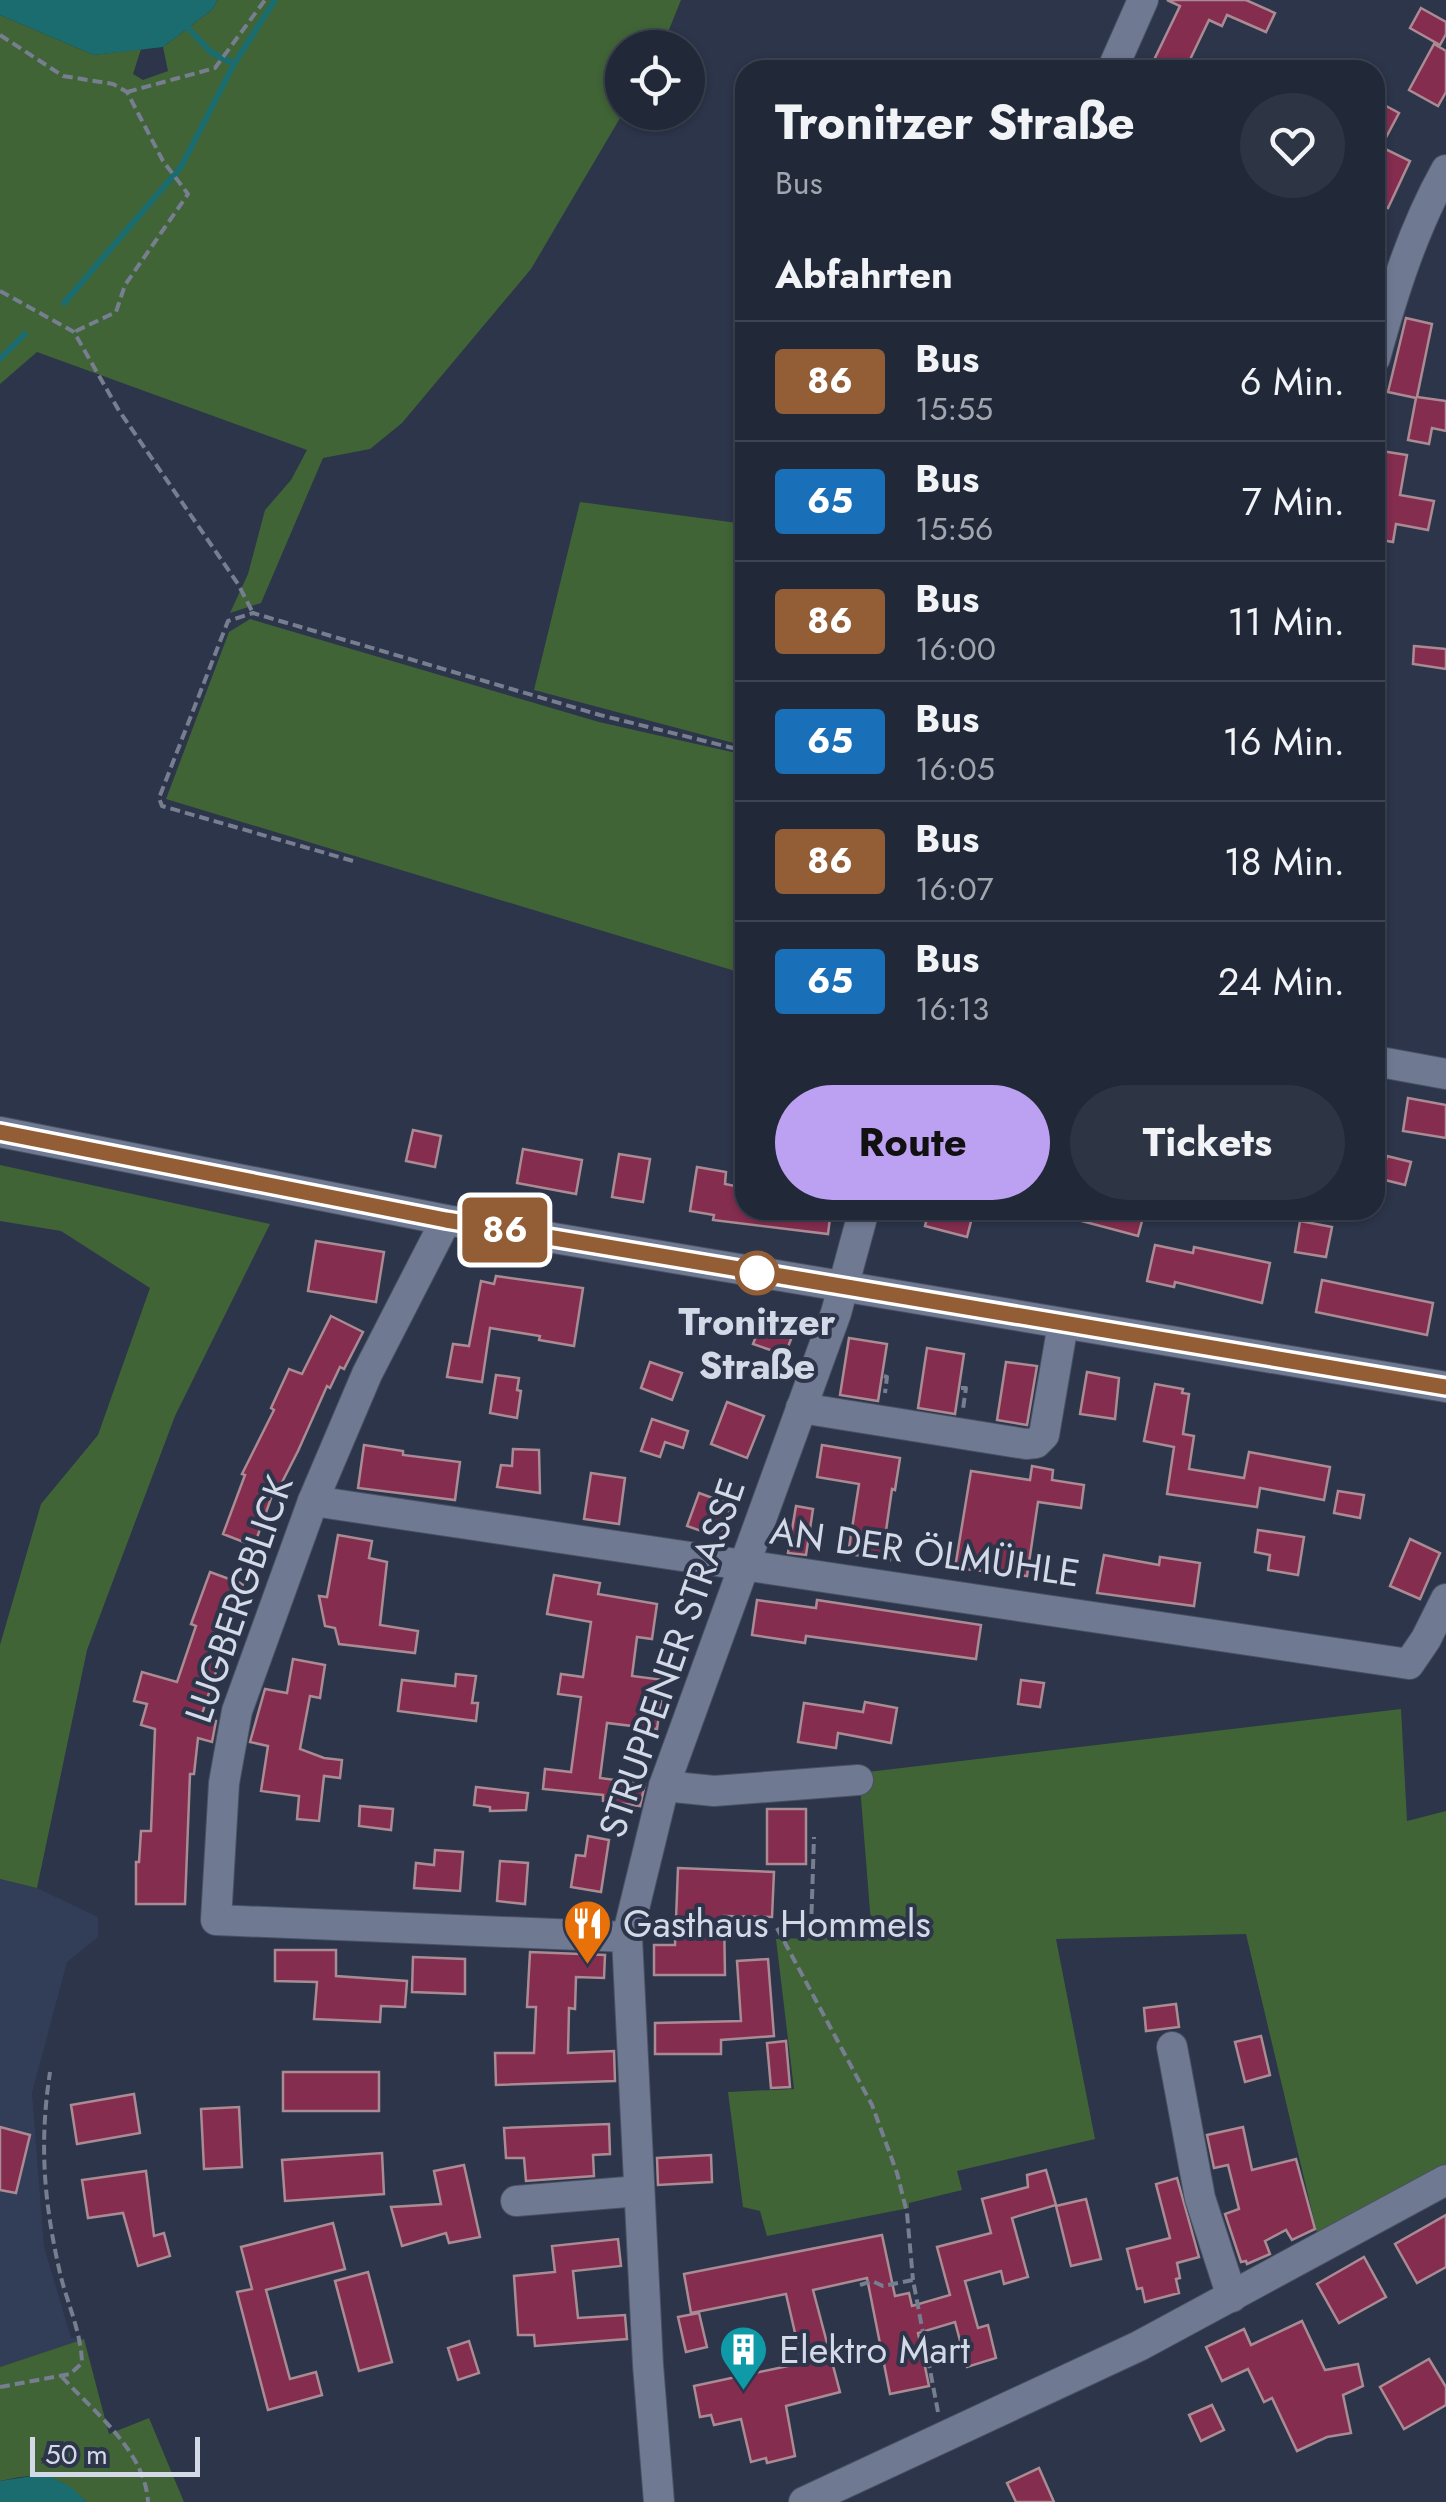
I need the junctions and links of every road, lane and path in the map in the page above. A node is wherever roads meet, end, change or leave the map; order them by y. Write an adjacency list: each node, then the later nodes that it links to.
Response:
1 (265, 0): 5 (path)
2 (1143, 0): 4 (street)
3 (0, 35): 5 (path)
4 (1116, 60)
5 (128, 92): 9 (path)
6 (1446, 170): 8 (street)
7 (0, 291): 9 (path)
8 (1385, 323)
9 (74, 332): 10 (path)
10 (253, 613): 11 (path); 12 (path)
11 (735, 749)
12 (353, 861)
13 (1385, 1063): 14 (street)
14 (1446, 1074)
15 (0, 1132): 16 (street)
16 (446, 1220): 18 (street); 22 (street, LUGBERGBLICK)
17 (861, 1220): 18 (street, STRUPPENER STRASSE)
18 (844, 1288): 19 (street); 21 (street, STRUPPENER STRASSE)
19 (1063, 1324): 20 (street); 21 (street)
20 (1446, 1388)
21 (801, 1408): 23 (street, STRUPPENER STRASSE)
22 (313, 1501): 23 (street, AN DER ÖLMÜHLE); 30 (street, LUGBERGBLICK)
23 (742, 1567): 24 (street, AN DER ÖLMÜHLE); 26 (street, STRUPPENER STRASSE)
24 (1446, 1599)
25 (858, 1780): 26 (street)
26 (664, 1786): 30 (street, STRUPPENER STRASSE)
27 (814, 1838): 29 (path)
28 (777, 1928): 36 (path)
29 (811, 1929)
30 (628, 1937): 34 (street, STRUPPENER STRASSE)
31 (1172, 2048): 38 (street)
32 (50, 2072): 39 (path)
33 (1446, 2180): 38 (street)
34 (638, 2191): 35 (street); 43 (street, STRUPPENER STRASSE)
35 (516, 2201)
36 (913, 2280): 37 (path); 41 (path)
37 (860, 2285)
38 (1232, 2297): 44 (street)
39 (62, 2376): 40 (path); 42 (path)
40 (0, 2387)
41 (940, 2424)
42 (148, 2502)
43 (659, 2502)
44 (804, 2502)

